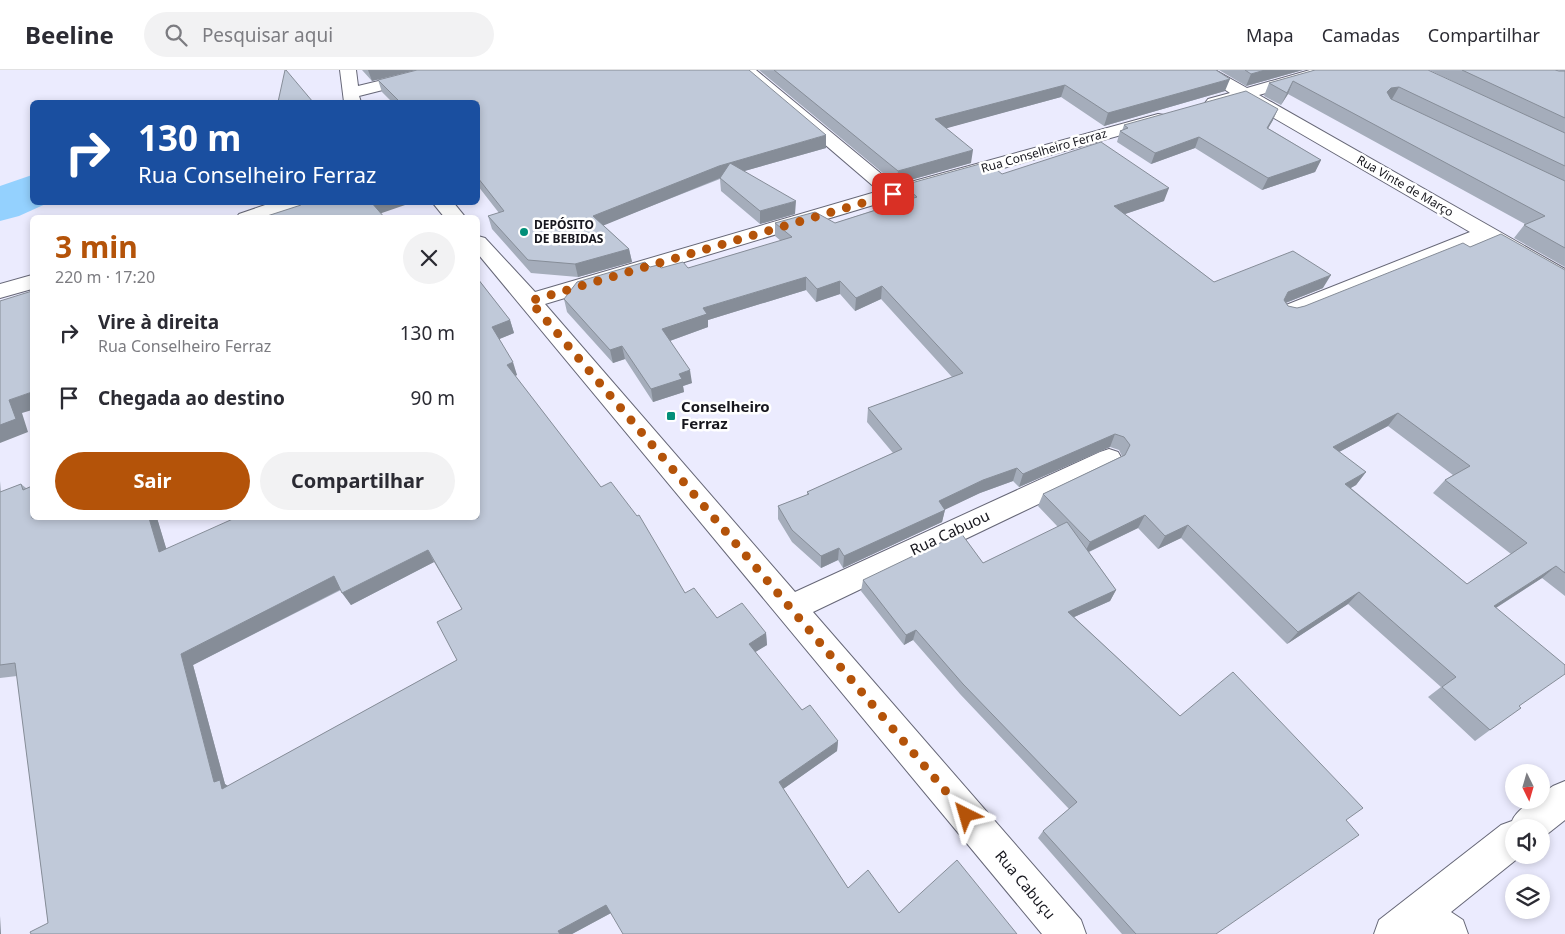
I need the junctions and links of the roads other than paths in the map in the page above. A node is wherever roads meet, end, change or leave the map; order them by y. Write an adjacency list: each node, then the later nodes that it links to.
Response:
1 (348, 70): 7 (street)
2 (444, 70): 7 (street)
3 (746, 70): 10 (street)
4 (1204, 70): 6 (street, Rua Vinte de Março)
5 (1328, 70): 6 (street)
6 (1246, 94): 8 (street); 15 (street, Rua Vinte de Março)
7 (351, 98)
8 (1198, 108)
9 (1179, 113): 10 (street, Rua Conselheiro Ferraz)
10 (893, 194): 20 (street, Rua Conselheiro Ferraz)
11 (287, 205): 13 (street)
12 (445, 205): 14 (street)
13 (255, 215)
14 (453, 215)
15 (1486, 233): 17 (street, Rua Vinte de Março); 21 (street)
16 (480, 244): 20 (street, Rua Cabuçu)
17 (1565, 278)
18 (30, 283): 19 (street)
19 (0, 291)
20 (530, 301): 23 (street, Rua Cabuçu)
21 (1289, 312)
22 (1109, 459): 23 (street, Rua Cabuou)
23 (791, 608): 28 (street, Rua Cabuçu)
24 (1565, 798): 25 (street)
25 (1538, 819)
26 (1505, 847): 27 (street)
27 (1421, 927)
28 (1067, 934)

